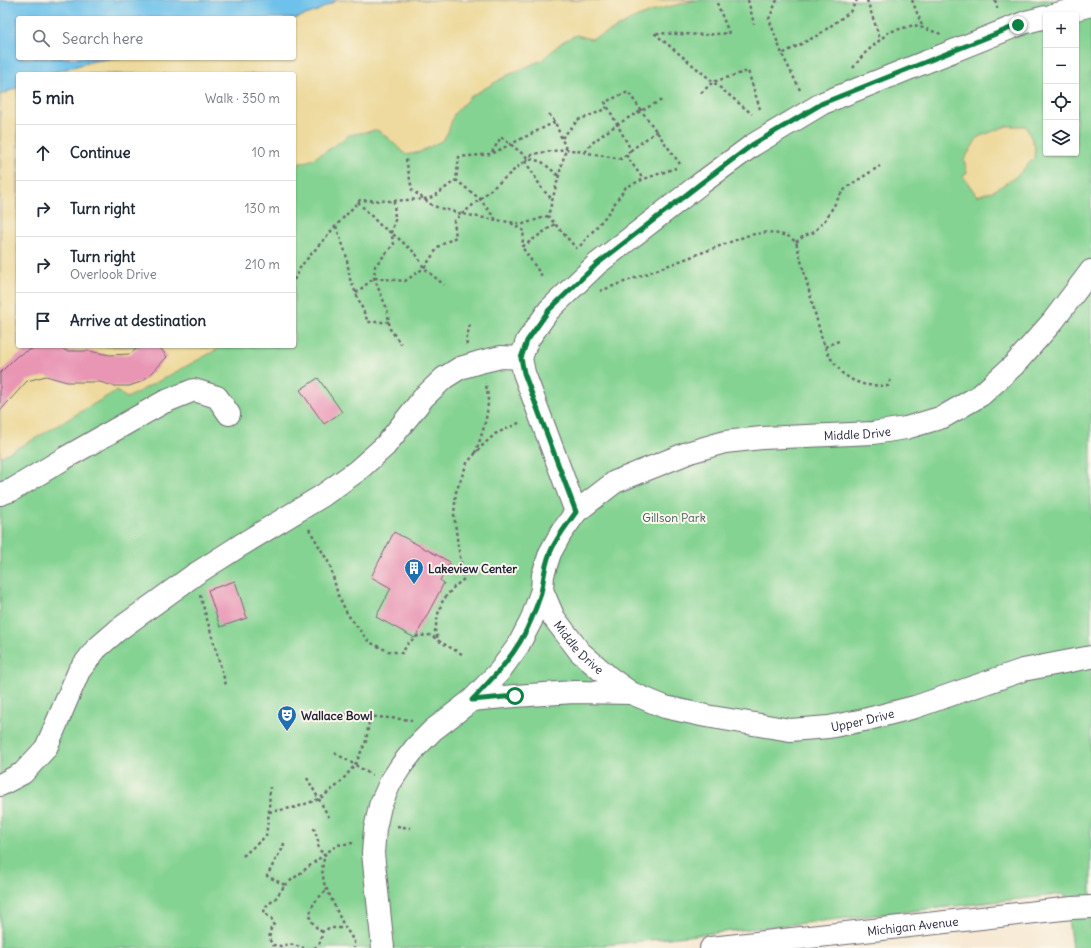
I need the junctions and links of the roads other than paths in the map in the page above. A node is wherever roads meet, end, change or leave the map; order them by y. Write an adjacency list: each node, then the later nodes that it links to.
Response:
1 (1091, 5): 2 (street)
2 (1064, 12)
3 (1043, 18): 5 (street)
4 (1091, 271): 8 (street, Middle Drive)
5 (522, 366): 8 (street); 13 (street)
6 (229, 414): 7 (street)
7 (0, 494)
8 (576, 512): 9 (street, Middle Drive)
9 (542, 590): 11 (street, Middle Drive); 12 (street, Middle Drive)
10 (1091, 657): 11 (street, Upper Drive)
11 (631, 693): 12 (street)
12 (472, 700): 15 (street, Middle Drive)
13 (0, 785)
14 (1091, 907): 16 (street, Michigan Avenue)
15 (382, 948)
16 (711, 948)

